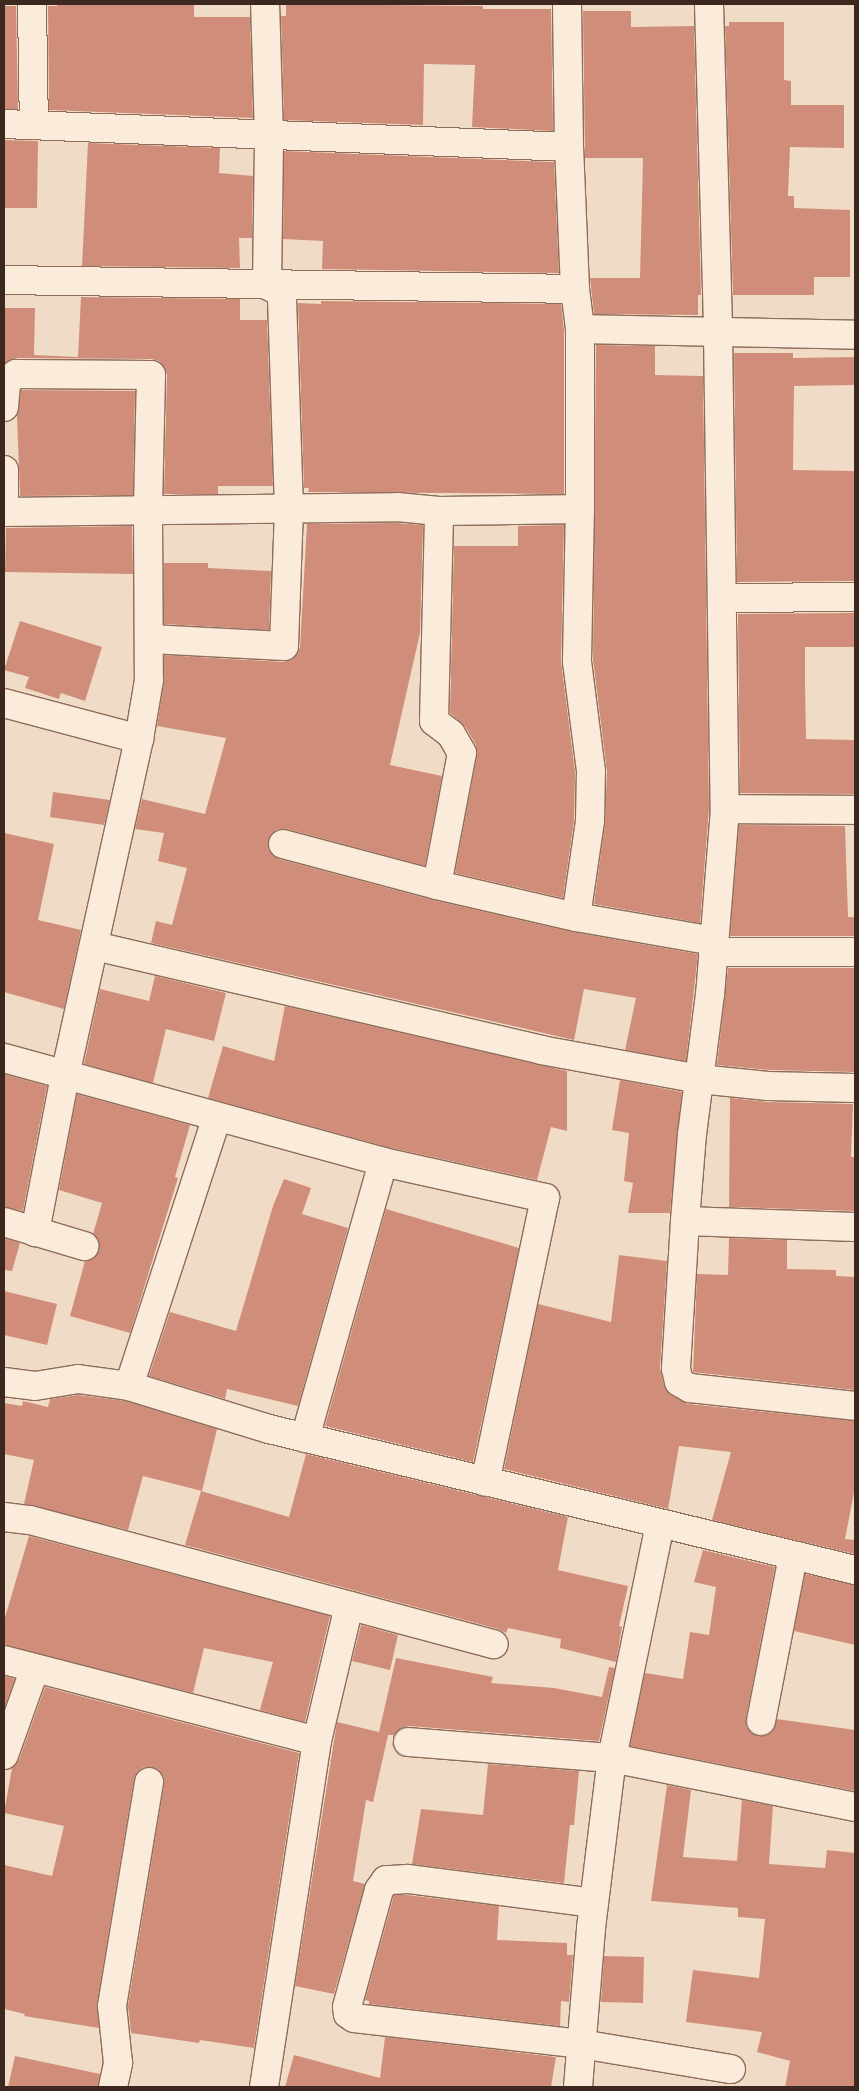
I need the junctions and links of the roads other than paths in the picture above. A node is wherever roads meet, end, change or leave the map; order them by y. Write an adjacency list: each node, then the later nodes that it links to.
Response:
1 (32, 4): 6 (street)
2 (265, 4): 7 (street)
3 (566, 4): 8 (street)
4 (709, 4): 13 (street)
5 (4, 124): 6 (street)
6 (34, 125): 7 (street)
7 (269, 136): 8 (street); 10 (street)
8 (569, 148): 11 (street)
9 (4, 280): 10 (street)
10 (267, 285): 11 (street); 17 (street)
11 (576, 289): 12 (street)
12 (580, 329): 13 (street); 18 (street)
13 (718, 332): 14 (street); 23 (street)
14 (855, 335)
15 (4, 408): 19 (street)
16 (4, 470): 21 (street)
17 (289, 509): 19 (street); 20 (street); 24 (street)
18 (580, 510): 20 (street); 31 (street)
19 (148, 511): 21 (street); 24 (street)
20 (440, 511): 30 (street)
21 (4, 512)
22 (855, 596): 23 (street)
23 (722, 598): 27 (street)
24 (150, 639): 26 (street)
25 (4, 703): 26 (street)
26 (139, 738): 32 (street)
27 (724, 808): 28 (street); 33 (street)
28 (855, 810)
29 (283, 844): 30 (street)
30 (437, 885): 31 (street)
31 (576, 917): 33 (street)
32 (95, 946): 36 (street); 37 (street)
33 (714, 946): 34 (street); 37 (street)
34 (855, 952)
35 (4, 1058): 36 (street)
36 (65, 1076): 39 (street); 44 (street)
37 (699, 1079): 38 (street); 41 (street)
38 (855, 1088)
39 (217, 1117): 40 (street); 47 (street)
40 (383, 1162): 49 (street); 50 (street)
41 (685, 1220): 43 (street); 48 (street)
42 (4, 1222): 44 (street)
43 (855, 1227)
44 (35, 1232): 45 (street)
45 (84, 1246)
46 (4, 1382): 47 (street)
47 (129, 1386): 49 (street)
48 (855, 1406)
49 (304, 1438): 50 (street)
50 (485, 1482): 52 (street)
51 (4, 1517): 55 (street)
52 (660, 1524): 53 (street); 63 (street)
53 (793, 1556): 54 (street); 59 (street)
54 (855, 1570)
55 (349, 1606): 56 (street); 60 (street)
56 (494, 1644)
57 (4, 1660): 58 (street)
58 (35, 1668): 60 (street); 62 (street)
59 (761, 1721)
60 (317, 1741): 70 (street)
61 (408, 1742): 63 (street)
62 (4, 1755)
63 (612, 1758): 65 (street); 66 (street)
64 (149, 1782): 69 (street)
65 (855, 1807)
66 (594, 1903): 67 (street); 67 (street)
67 (582, 2044): 68 (street); 71 (street)
68 (730, 2069)
69 (113, 2087)
70 (264, 2087)
71 (578, 2087)

